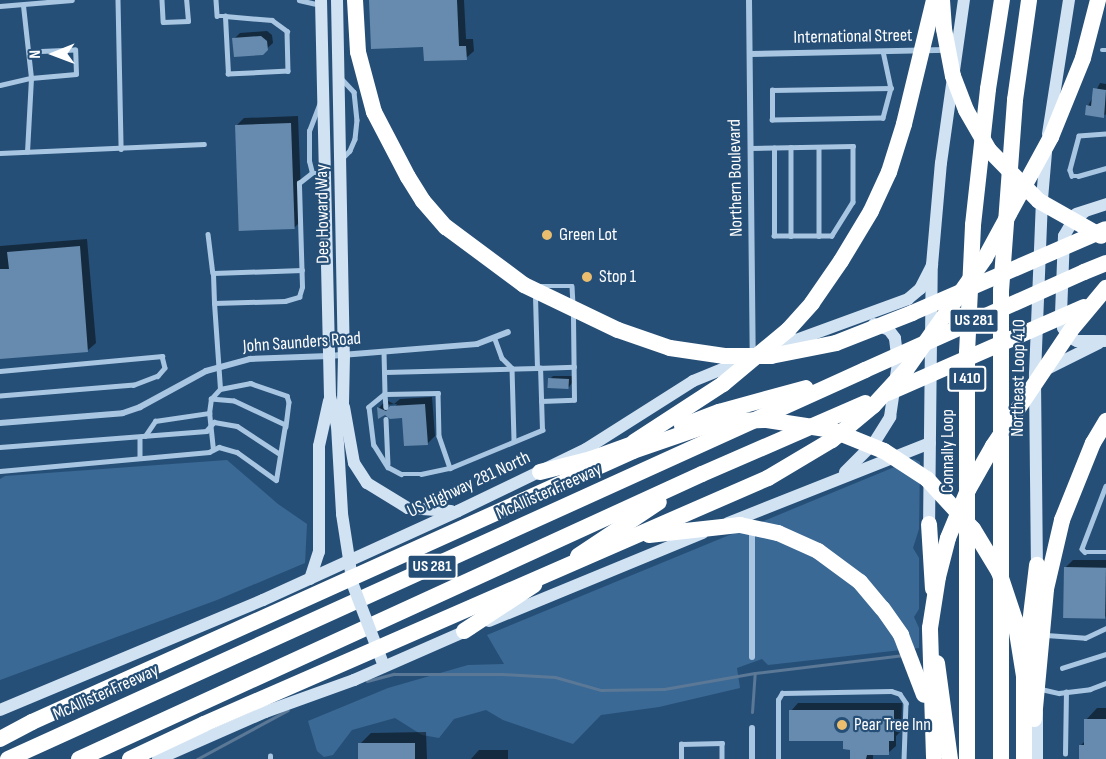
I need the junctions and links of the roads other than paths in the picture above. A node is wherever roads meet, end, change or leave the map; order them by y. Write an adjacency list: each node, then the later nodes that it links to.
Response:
1 (72, 0): 18 (lane)
2 (117, 0): 35 (lane)
3 (162, 0): 4 (lane)
4 (186, 0)
5 (216, 0): 20 (lane)
6 (299, 0): 15 (lane)
7 (337, 0): 25 (main road, Dee Howard Way)
8 (355, 0): 44 (highway, bridge)
9 (749, 0): 24 (street, Northern Boulevard)
10 (934, 0): 96 (highway, bridge)
11 (942, 0): 48 (highway, bridge)
12 (1002, 0): 133 (highway, Connally Loop / I 410)
13 (1029, 0): 134 (highway, I 410)
14 (1098, 0): 105 (highway, bridge)
15 (321, 2): 25 (main road); 40 (main road, Dee Howard Way)
16 (1069, 2): 41 (main road, Northeast Loop 410)
17 (962, 3): 21 (main road)
18 (23, 5): 19 (lane); 23 (lane)
19 (0, 6)
20 (225, 16): 20 (lane)
21 (957, 50): 22 (street, International Street); 50 (main road)
22 (883, 51): 24 (street, International Street); 28 (lane)
23 (30, 52): 26 (lane); 26 (lane)
24 (750, 54): 33 (street, Northern Boulevard)
25 (338, 75): 38 (main road, Dee Howard Way); 38 (lane)
26 (31, 78): 27 (lane); 36 (lane)
27 (0, 85)
28 (891, 88): 28 (lane)
29 (1106, 134): 39 (lane)
30 (204, 144): 35 (lane)
31 (791, 147): 32 (lane); 34 (lane); 46 (lane)
32 (819, 147): 47 (lane); 47 (lane)
33 (751, 148): 34 (lane); 63 (street, Northern Boulevard)
34 (774, 148): 46 (lane)
35 (122, 149): 36 (lane)
36 (27, 152): 37 (lane)
37 (0, 153)
38 (340, 167): 40 (street); 61 (main road, Dee Howard Way)
39 (1106, 168)
40 (321, 173): 51 (lane); 62 (main road, Dee Howard Way)
41 (1042, 200): 43 (main road); 71 (main road, Northeast Loop 410)
42 (1106, 204): 43 (main road)
43 (1084, 212): 59 (main road)
44 (1106, 229)
45 (208, 234): 52 (lane)
46 (791, 236): 47 (lane)
47 (819, 236)
48 (1106, 238)
49 (1106, 263): 70 (highway, McAllister Freeway / US 281, bridge)
50 (932, 265): 56 (main road, US Highway 281 North); 89 (main road)
51 (302, 270): 52 (lane); 55 (lane)
52 (213, 273): 55 (lane)
53 (1106, 288): 123 (highway, bridge)
54 (1106, 296): 99 (highway, US 281, bridge)
55 (214, 303): 64 (lane)
56 (826, 330): 63 (main road, US Highway 281 North); 100 (main road)
57 (508, 332): 58 (street, John Saunders Road)
58 (495, 339): 60 (street, John Saunders Road); 66 (lane)
59 (1105, 340): 71 (main road)
60 (384, 352): 61 (street, John Saunders Road); 69 (lane)
61 (344, 355): 62 (street, John Saunders Road); 78 (main road, Dee Howard Way)
62 (329, 356): 64 (street, John Saunders Road); 75 (main road, Dee Howard Way)
63 (753, 356): 98 (main road, US Highway 281 North)
64 (217, 366): 72 (lane); 83 (street, John Saunders Road)
65 (574, 367): 67 (lane); 67 (lane); 77 (lane)
66 (512, 368): 67 (lane); 69 (lane); 88 (lane)
67 (538, 368): 77 (lane)
68 (0, 371): 74 (lane)
69 (385, 372): 73 (lane)
70 (860, 372): 98 (highway); 124 (highway, McAllister Freeway / US 281)
71 (1035, 374): 107 (main road, Northeast Loop 410)
72 (220, 389): 76 (lane); 86 (lane)
73 (385, 394): 79 (lane); 94 (lane); 95 (lane)
74 (0, 396)
75 (330, 396): 85 (main road, Dee Howard Way); 108 (main road)
76 (211, 399): 80 (lane); 86 (lane)
77 (541, 400): 88 (lane)
78 (343, 402): 85 (main road, Dee Howard Way); 102 (main road)
79 (386, 407)
80 (209, 412): 84 (lane); 87 (lane)
81 (386, 419): 94 (lane)
82 (1106, 422): 137 (highway, bridge)
83 (0, 423)
84 (210, 426): 87 (lane); 91 (lane); 92 (lane)
85 (337, 426): 114 (main road, Dee Howard Way, bridge)
86 (286, 427): 92 (lane)
87 (142, 437): 90 (lane); 93 (lane)
88 (514, 441): 95 (lane)
89 (930, 443): 100 (main road); 104 (main road)
90 (0, 447)
91 (213, 450): 92 (lane); 93 (lane)
92 (280, 454)
93 (140, 458): 97 (lane)
94 (388, 467): 95 (lane)
95 (450, 468)
96 (590, 470): 121 (highway, bridge); 136 (highway, bridge)
97 (0, 471)
98 (540, 472): 102 (main road, US Highway 281 North)
99 (702, 474): 110 (highway); 125 (highway, US 281)
100 (837, 478): 103 (main road)
101 (1106, 486): 106 (lane)
102 (458, 511): 108 (main road, US Highway 281 North)
103 (752, 514): 110 (main road); 113 (street)
104 (929, 524): 123 (highway)
105 (616, 542): 123 (highway, bridge); 126 (highway, bridge)
106 (1106, 552)
107 (1037, 565): 111 (main road, Northeast Loop 410); 135 (highway)
108 (310, 579): 119 (main road, US Highway 281 North)
109 (1106, 628): 111 (lane)
110 (464, 631): 114 (main road)
111 (1037, 635): 117 (main road, Northeast Loop 410)
112 (1106, 654): 115 (lane)
113 (752, 657)
114 (384, 666): 127 (main road)
115 (1062, 668)
116 (1106, 683): 118 (lane)
117 (1037, 689): 118 (lane); 138 (main road, Northeast Loop 410)
118 (1066, 692): 122 (lane)
119 (0, 710)
120 (752, 728): 130 (street)
121 (0, 739)
122 (1065, 754)
123 (936, 758)
124 (8, 759)
125 (79, 759)
126 (130, 759)
127 (158, 759)
128 (681, 759): 129 (lane)
129 (722, 759)
130 (752, 759)
131 (778, 759): 132 (lane)
132 (904, 759)
133 (967, 759)
134 (1001, 759)
135 (1016, 759)
136 (1024, 759)
137 (1030, 759)
138 (1037, 759)

